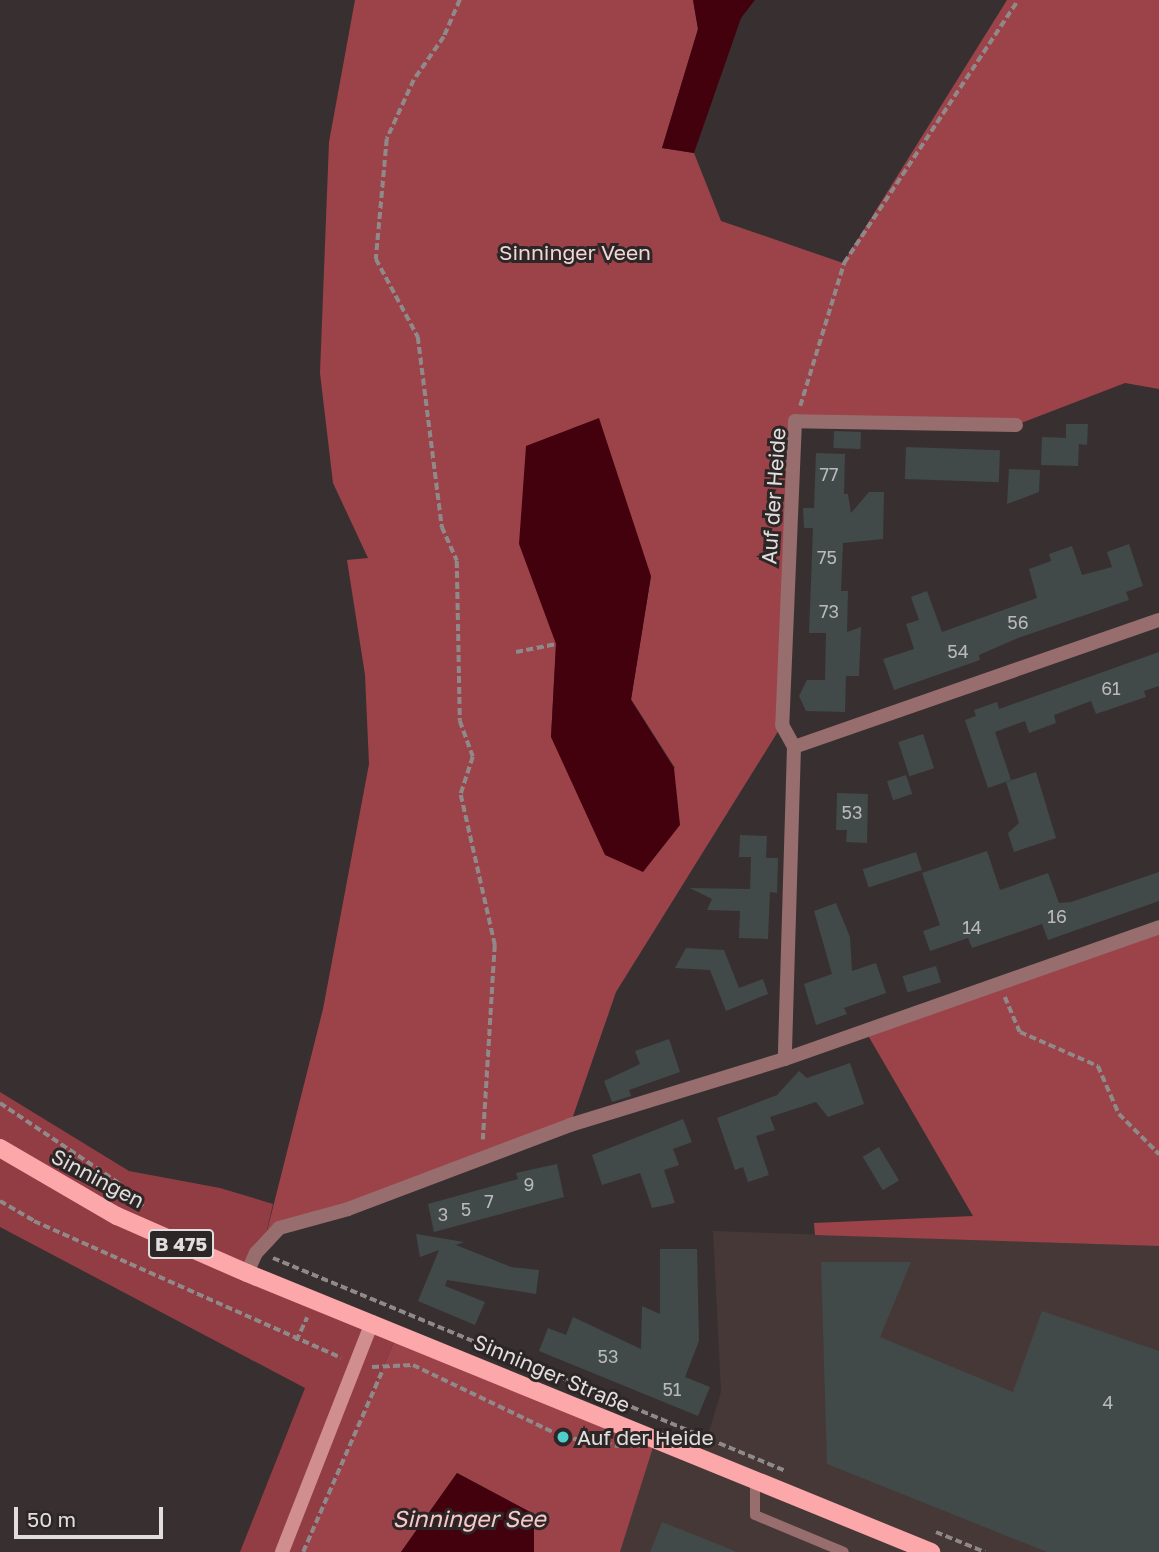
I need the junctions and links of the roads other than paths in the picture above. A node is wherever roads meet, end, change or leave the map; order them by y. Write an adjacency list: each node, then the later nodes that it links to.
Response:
1 (1016, 425): 3 (street, Auf der Heide)
2 (1159, 620): 3 (street)
3 (793, 747): 5 (street, Auf der Heide)
4 (1159, 927): 5 (street)
5 (785, 1059): 7 (street)
6 (0, 1148): 7 (main road, Sinningen / B 475)
7 (247, 1273): 8 (main road, Sinningen / B 475)
8 (372, 1322): 9 (main road, Sinninger Straße / B 475); 10 (main road)
9 (755, 1479): 11 (lane); 12 (main road, Sinninger Straße / B 475)
10 (282, 1552)
11 (844, 1552)
12 (931, 1552)

